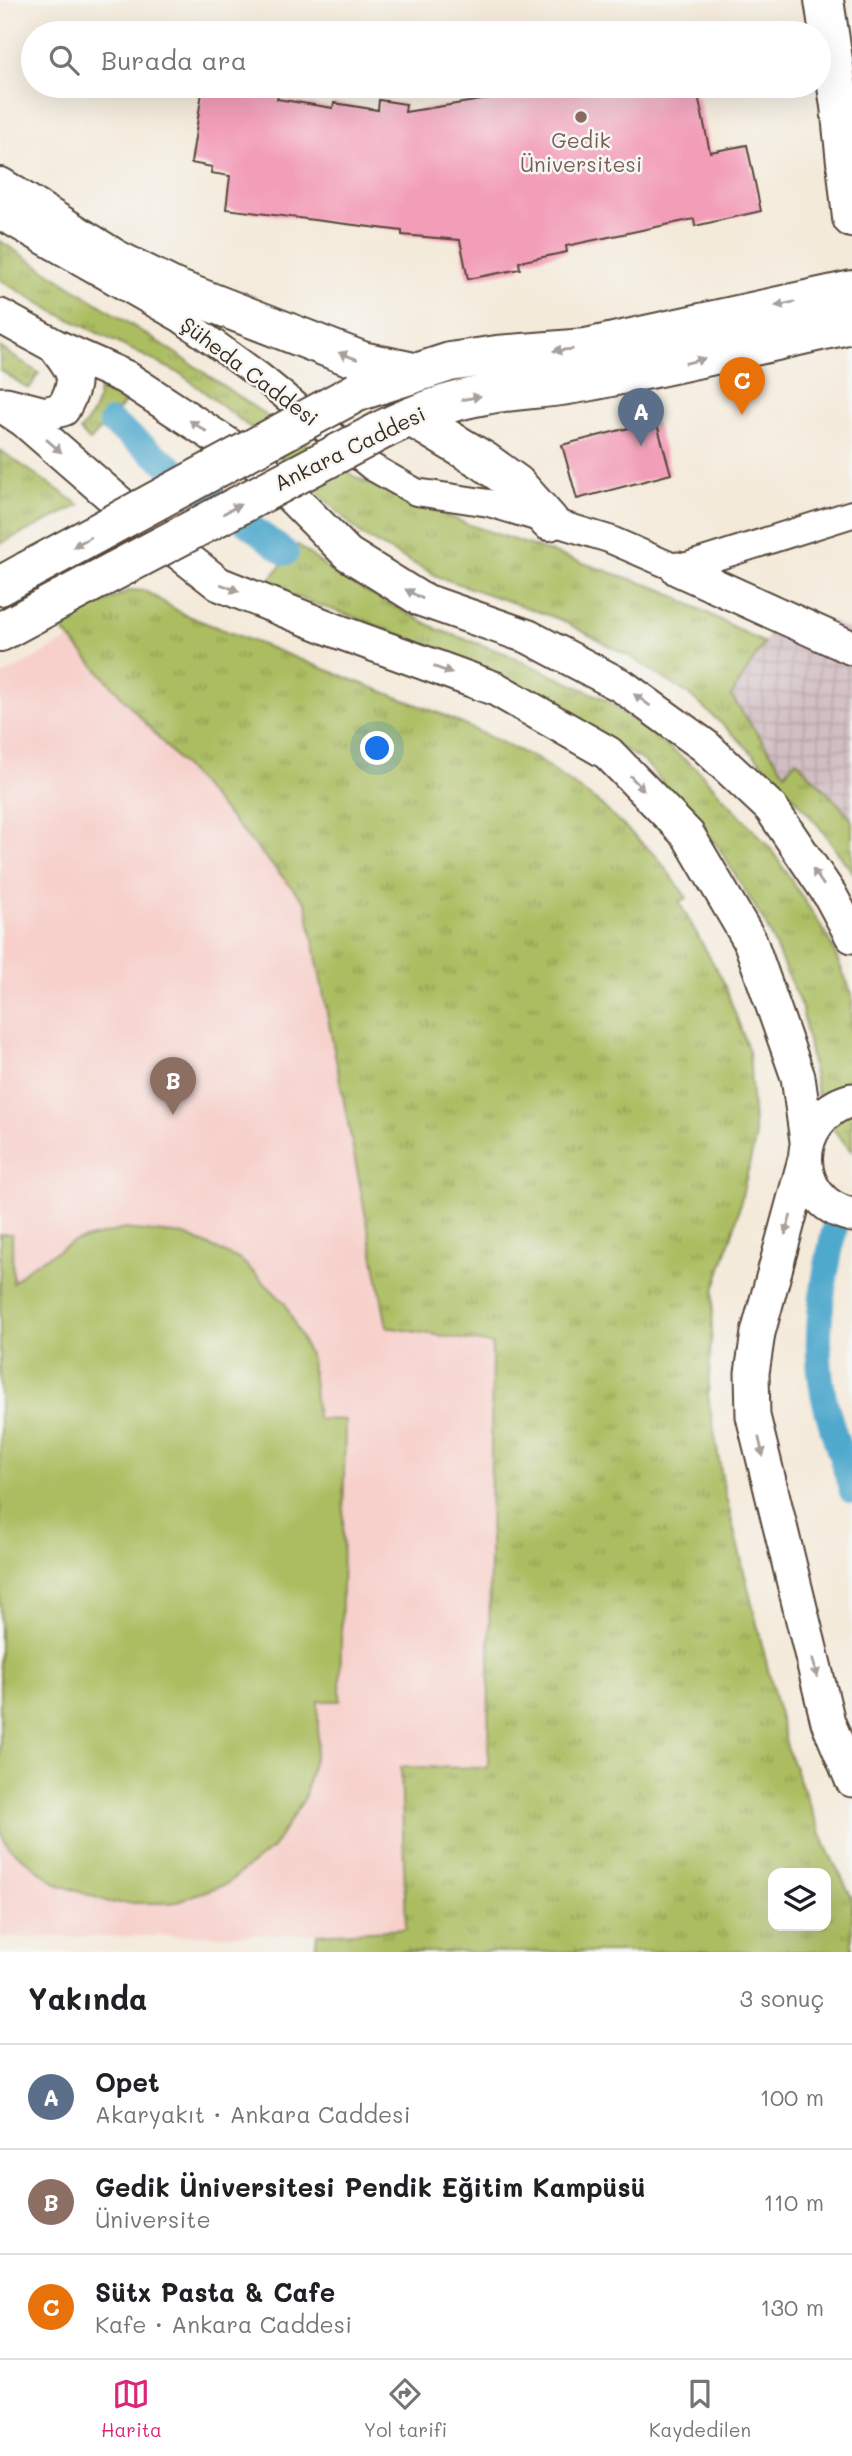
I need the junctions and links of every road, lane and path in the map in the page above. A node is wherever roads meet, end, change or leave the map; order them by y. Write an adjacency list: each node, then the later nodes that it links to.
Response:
1 (824, 0): 2 (main road)
2 (827, 21)
3 (831, 46): 6 (main road)
4 (0, 187): 11 (main road, one-way to 4)
5 (0, 216): 15 (street, Şüheda Caddesi)
6 (852, 218)
7 (852, 290): 11 (main road, Ankara Caddesi, one-way to 11)
8 (0, 316): 10 (street)
9 (852, 324): 13 (main road, Ankara Caddesi, one-way to 9)
10 (55, 346): 12 (street); 20 (street, one-way to 10)
11 (414, 372): 17 (main road, Ankara Caddesi, one-way to 17, bridge)
12 (0, 404): 22 (street, one-way to 22)
13 (397, 423): 15 (main road); 18 (main road, Ankara Caddesi, one-way to 13, bridge)
14 (852, 514): 16 (street)
15 (549, 521): 16 (street, Şüheda Caddesi)
16 (678, 569): 19 (street, Şüheda Caddesi)
17 (14, 579)
18 (0, 632)
19 (852, 648)
20 (852, 936)
21 (852, 1100): 22 (street)
22 (806, 1150): 23 (street); 24 (street, one-way to 24)
23 (852, 1215)
24 (852, 1780)

